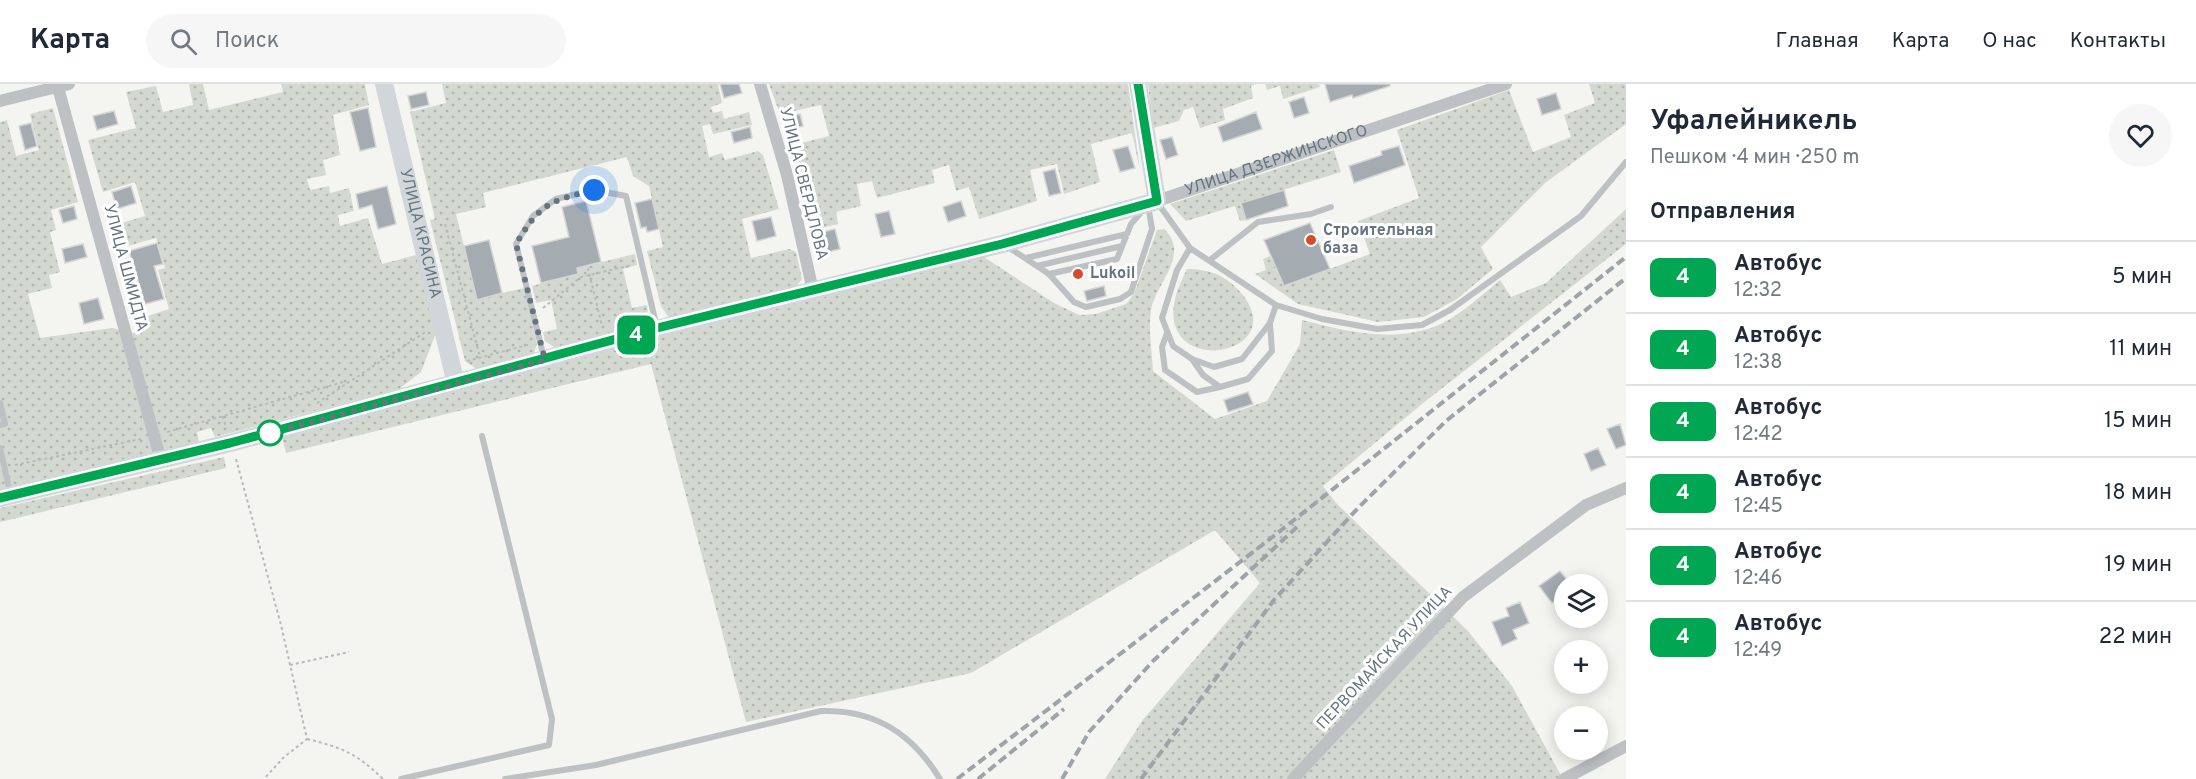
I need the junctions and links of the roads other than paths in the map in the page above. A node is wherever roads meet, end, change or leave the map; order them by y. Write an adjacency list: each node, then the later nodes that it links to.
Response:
1 (384, 84): 25 (main road, УЛИЦА КРАСИНА)
2 (760, 84): 18 (street, УЛИЦА СВЕРДЛОВА)
3 (1138, 84): 8 (main road)
4 (1506, 84): 8 (street, УЛИЦА ДЗЕРЖИНСКОГО)
5 (61, 85): 6 (street); 31 (street, УЛИЦА ШМИДТА)
6 (0, 101)
7 (1626, 162): 19 (lane)
8 (1153, 203): 10 (lane); 11 (main road, УЛИЦА ДЗЕРЖИНСКОГО); 13 (lane); 17 (lane)
9 (1331, 207): 15 (lane)
10 (1127, 234): 12 (lane); 14 (lane)
11 (1002, 244): 14 (lane); 18 (main road, УЛИЦА ДЗЕРЖИНСКОГО)
12 (1122, 246): 16 (lane); 17 (lane)
13 (1190, 248): 15 (lane); 22 (lane)
14 (1026, 258): 16 (lane)
15 (1210, 260): 19 (lane)
16 (1037, 266): 17 (lane)
17 (1049, 274)
18 (813, 291): 21 (main road, УЛИЦА ДЗЕРЖИНСКОГО)
19 (1276, 305): 20 (lane)
20 (1270, 323): 23 (lane); 26 (lane)
21 (657, 328): 24 (main road, УЛИЦА ДЗЕРЖИНСКОГО); 24 (lane)
22 (1167, 333): 23 (lane); 26 (lane)
23 (1192, 359): 26 (lane)
24 (545, 360): 25 (main road, УЛИЦА ДЗЕРЖИНСКОГО)
25 (456, 384): 31 (main road, УЛИЦА ДЗЕРЖИНСКОГО)
26 (1220, 387)
27 (0, 404): 28 (lane)
28 (0, 425)
29 (482, 436): 35 (lane)
30 (0, 448): 33 (lane)
31 (161, 461): 33 (main road, УЛИЦА ДЗЕРЖИНСКОГО)
32 (1626, 488): 38 (street, ПЕРВОМАЙСКАЯ УЛИЦА)
33 (5, 497)
34 (1626, 747): 39 (street)
35 (401, 779)
36 (506, 779): 37 (lane)
37 (939, 779)
38 (1293, 779)
39 (1564, 779)

